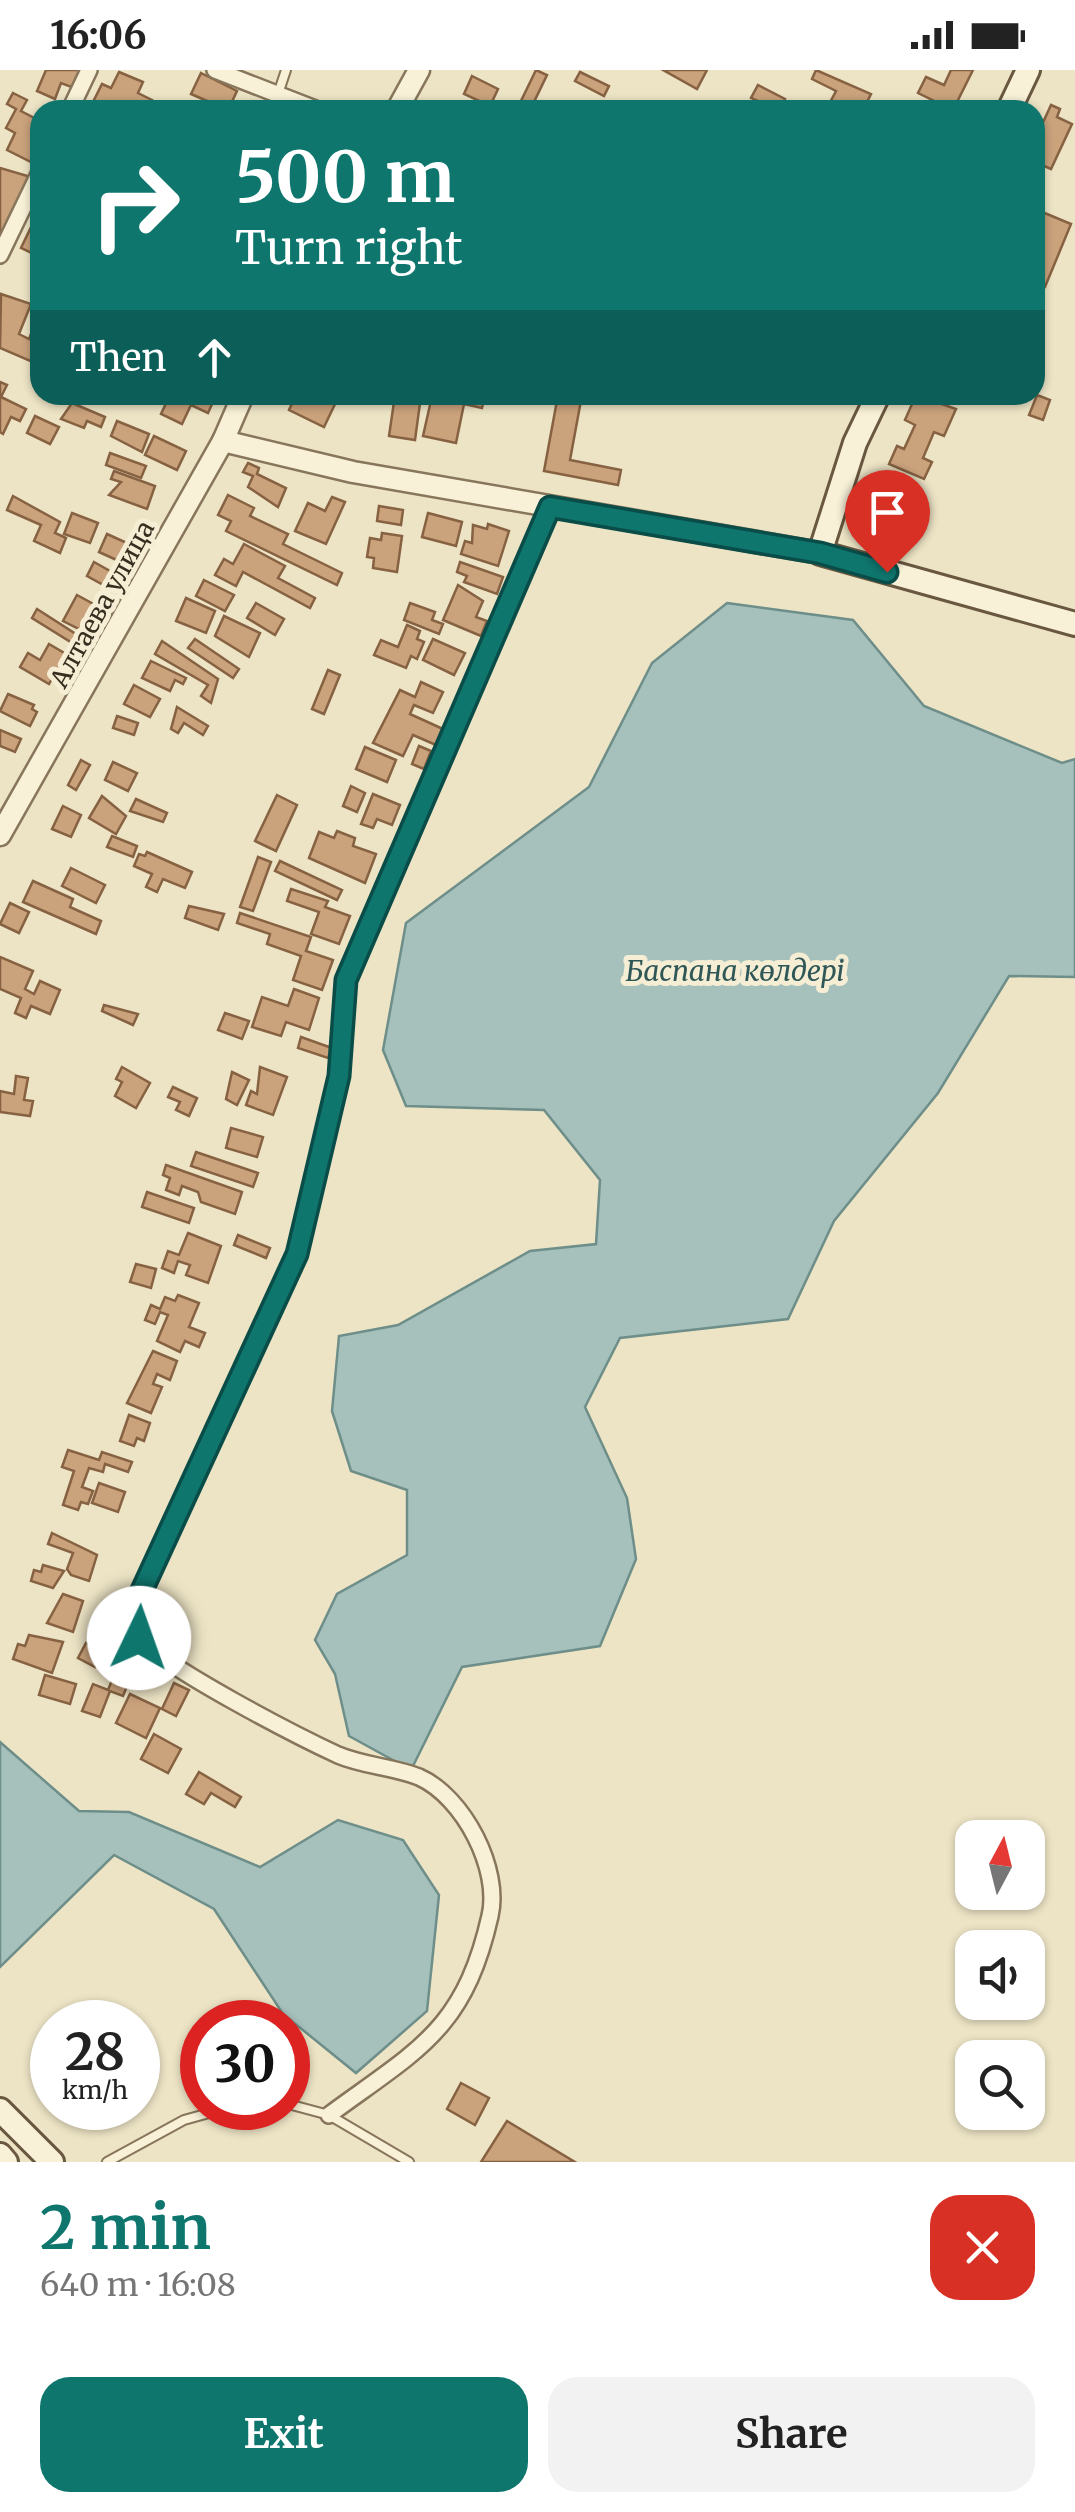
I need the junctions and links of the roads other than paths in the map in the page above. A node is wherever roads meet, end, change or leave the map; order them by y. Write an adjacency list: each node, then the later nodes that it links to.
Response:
1 (89, 70): 7 (street)
2 (215, 70): 6 (street)
3 (286, 70): 6 (lane)
4 (419, 70): 9 (street)
5 (1028, 70): 10 (main road)
6 (278, 94): 8 (street)
7 (75, 100)
8 (293, 100)
9 (402, 100)
10 (1014, 100)
11 (30, 193): 12 (street)
12 (0, 256)
13 (239, 405): 15 (street, Алтаева улица)
14 (873, 405): 17 (main road)
15 (223, 441): 16 (street); 19 (street, Алтаева улица)
16 (550, 507): 17 (street); 22 (street)
17 (820, 553): 18 (main road)
18 (1075, 624)
19 (0, 836)
20 (0, 2110): 26 (main road)
21 (310, 2110): 22 (lane)
22 (329, 2115): 28 (lane)
23 (180, 2122): 27 (lane)
24 (0, 2155): 25 (main road)
25 (6, 2162)
26 (52, 2162)
27 (107, 2162)
28 (409, 2162)

